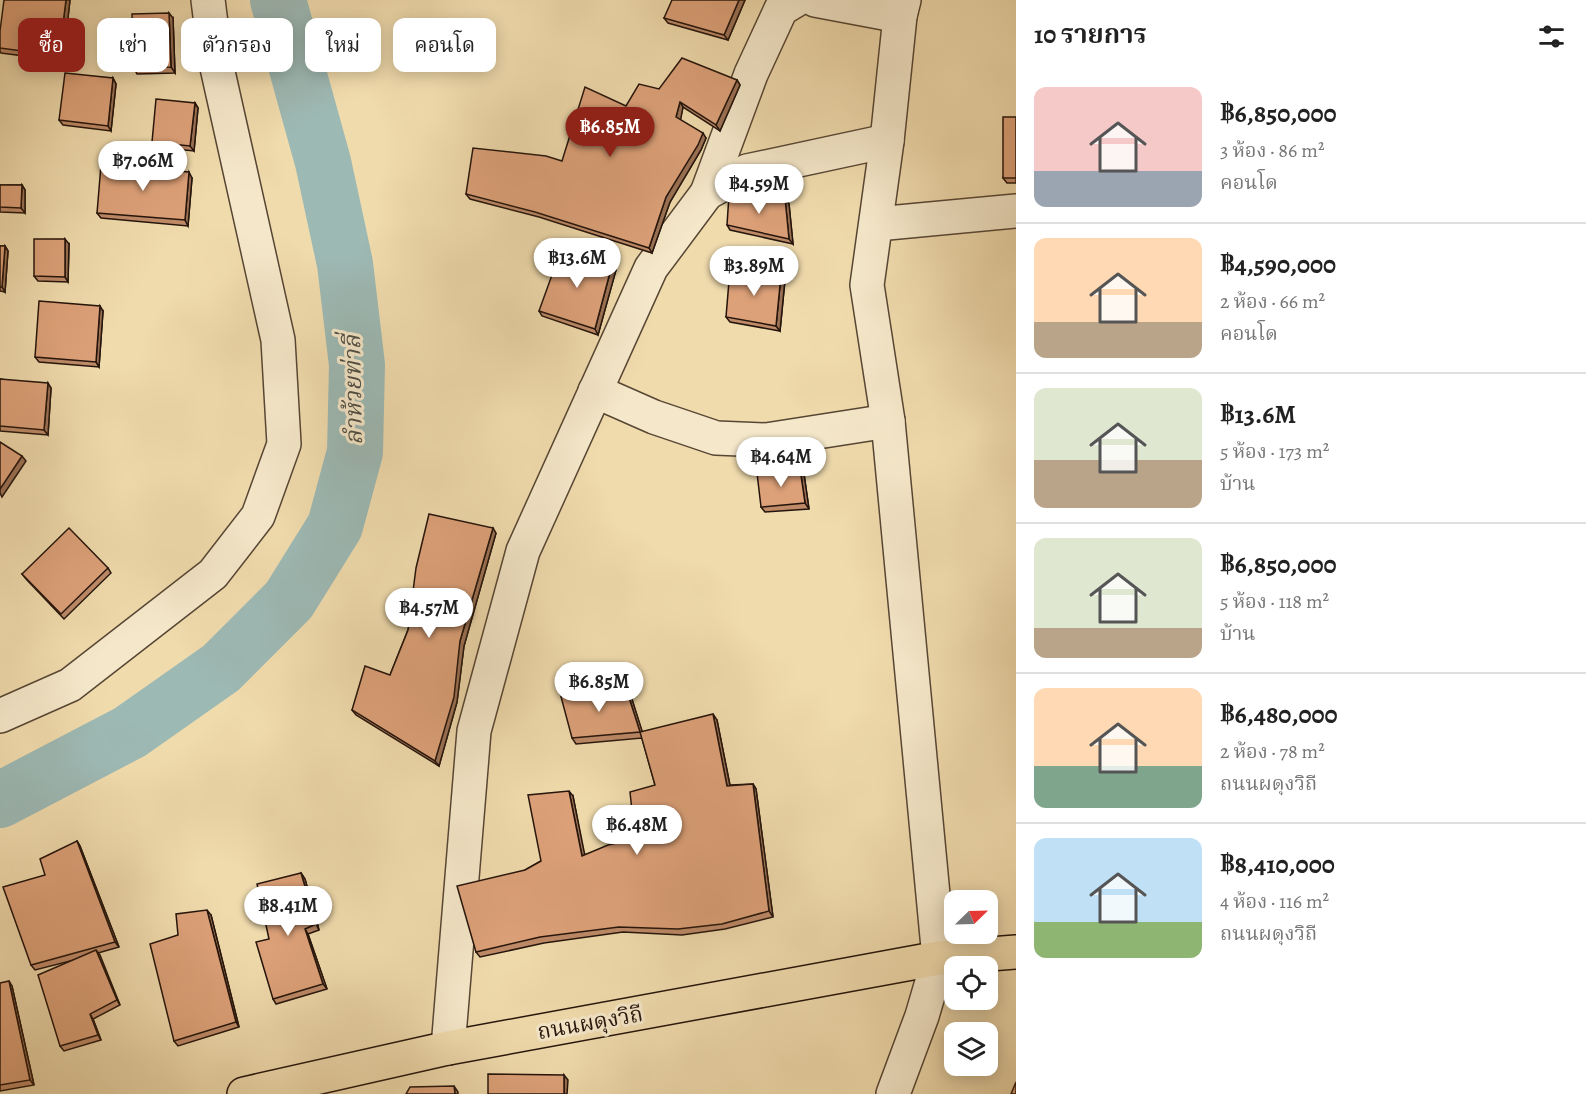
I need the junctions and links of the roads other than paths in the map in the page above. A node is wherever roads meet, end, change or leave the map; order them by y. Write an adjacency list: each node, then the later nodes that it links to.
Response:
1 (208, 0): 11 (street)
2 (796, 0): 6 (street)
3 (816, 0): 4 (street)
4 (902, 8): 5 (street)
5 (887, 141): 6 (street); 8 (street)
6 (707, 193): 9 (street)
7 (1016, 211): 8 (street)
8 (877, 224): 10 (street)
9 (595, 391): 10 (street); 15 (street)
10 (888, 421): 14 (street)
11 (0, 716)
12 (1016, 935): 14 (main road)
13 (1016, 952): 14 (main road)
14 (939, 958): 15 (main road, ถนนผดุงวิถี); 18 (street)
15 (448, 1048): 16 (main road, ถนนผดุงวิถี)
16 (324, 1084): 17 (main road, ถนนผดุงวิถี)
17 (244, 1094)
18 (893, 1094)

